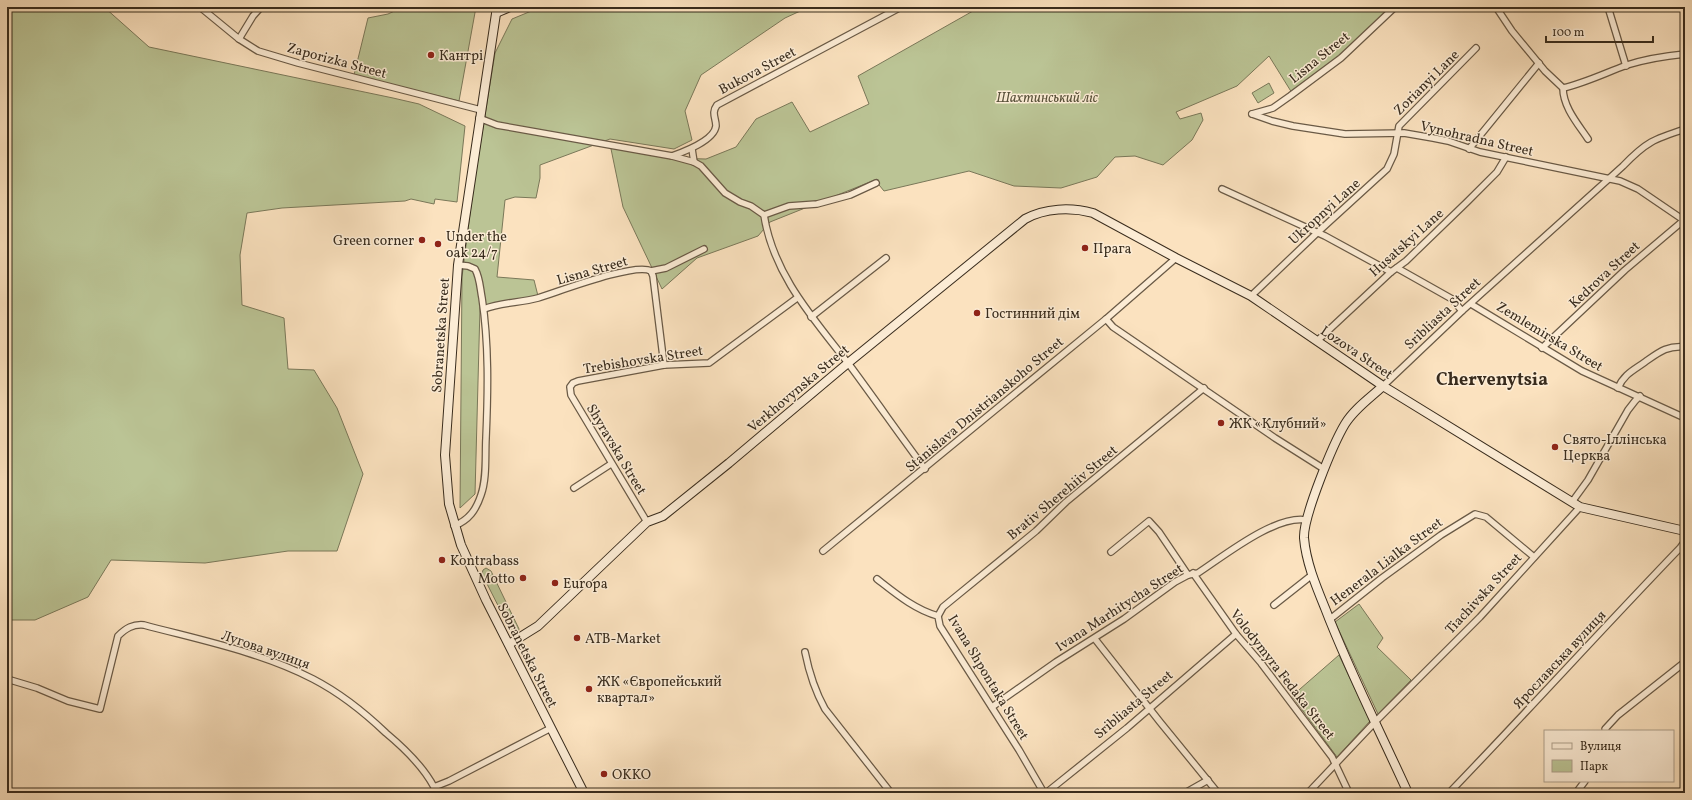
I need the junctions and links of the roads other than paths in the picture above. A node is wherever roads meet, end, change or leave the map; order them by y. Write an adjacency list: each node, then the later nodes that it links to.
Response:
1 (200, 7): 9 (street, Zaporizka Street)
2 (261, 7): 9 (street)
3 (510, 7): 8 (street)
4 (901, 7): 21 (street, Bukova Street)
5 (1394, 7): 16 (street, Lisna Street)
6 (1496, 7): 12 (street)
7 (1608, 7): 13 (street)
8 (496, 10): 15 (street, Sobranetska Street)
9 (239, 39): 15 (street, Zaporizka Street)
10 (1476, 48): 19 (street, Zorianyi Lane)
11 (1685, 54): 13 (street)
12 (1539, 63): 14 (street); 22 (street)
13 (1626, 66): 14 (street)
14 (1562, 88): 20 (street)
15 (481, 110): 17 (street, Sobranetska Street)
16 (1252, 114): 19 (street, Vynohradna Street)
17 (479, 118): 23 (street, Bukova Street); 36 (street, Sobranetska Street)
18 (1685, 129): 26 (street, Sribliasta Street)
19 (1396, 134): 22 (street, Vynohradna Street); 32 (street, Ukropnyi Lane)
20 (1588, 139)
21 (692, 149): 23 (street, Bukova Street); 25 (street)
22 (1469, 149): 24 (street, Vynohradna Street)
23 (672, 156): 25 (street)
24 (1506, 158): 26 (street, Vynohradna Street); 37 (street, Husatskyi Lane)
25 (694, 162): 29 (street)
26 (1609, 179): 30 (street, Vynohradna Street); 42 (street, Sribliasta Street)
27 (876, 183): 29 (street)
28 (1222, 188): 32 (street)
29 (764, 215): 41 (street)
30 (1684, 221): 49 (street, Kedrova Street)
31 (1124, 230): 35 (street, Lozova Street); 50 (street, Verkhovynska Street)
32 (1318, 232): 39 (street); 40 (street, Ukropnyi Lane)
33 (704, 249): 38 (street, Lisna Street)
34 (886, 258): 45 (street)
35 (1176, 258): 40 (street, Lozova Street); 46 (street, Stanislava Dnistrianskoho Street)
36 (458, 265): 43 (street, Sobranetska Street); 66 (street, Sobranetska Street)
37 (1397, 268): 39 (street, Husatskyi Lane); 44 (street)
38 (651, 271): 43 (street, Lisna Street); 51 (street)
39 (1391, 272): 47 (street, Husatskyi Lane)
40 (1251, 296): 47 (street, Lozova Street)
41 (797, 298): 45 (street); 51 (street, Trebishovska Street)
42 (1471, 304): 44 (street, Sribliasta Street); 49 (street, Zemlemirska Street)
43 (484, 309): 66 (street, Sobranetska Street)
44 (1462, 311): 52 (street, Sribliasta Street)
45 (811, 317): 50 (street)
46 (1106, 319): 54 (street); 59 (street, Stanislava Dnistrianskoho Street)
47 (1317, 341): 52 (street, Lozova Street)
48 (1685, 347): 55 (street)
49 (1542, 348): 55 (street, Zemlemirska Street)
50 (848, 364): 59 (street); 65 (street, Verkhovynska Street)
51 (664, 365): 53 (street, Trebishovska Street)
52 (1383, 386): 60 (street, Sribliasta Street); 62 (street, Lozova Street)
53 (570, 387): 58 (street, Shyravska Street)
54 (1204, 388): 60 (street); 76 (street, Brativ Sherehiiv Street)
55 (1618, 388): 56 (street, Zemlemirska Street)
56 (1640, 396): 57 (street, Zemlemirska Street); 62 (street)
57 (1685, 418)
58 (611, 464): 61 (street); 65 (street, Shyravska Street)
59 (925, 469): 69 (street, Stanislava Dnistrianskoho Street)
60 (1324, 469): 64 (street, Sribliasta Street)
61 (574, 488)
62 (1572, 502): 63 (street)
63 (1580, 507): 67 (street); 71 (street, Tiachivska Street)
64 (1306, 520): 72 (street, Ivana Marhitycha Street); 73 (street, Sribliasta Street)
65 (647, 522): 80 (street, Verkhovynska Street)
66 (454, 526): 80 (street, Sobranetska Street)
67 (1685, 531)
68 (1685, 541): 100 (street, Ярославська вулиця)
69 (823, 551)
70 (1110, 552): 72 (street, Volodymyra Fedaka Street)
71 (1534, 557): 77 (street, Henerala Lialka Street); 86 (street, Tiachivska Street)
72 (1190, 574): 78 (street, Volodymyra Fedaka Street); 79 (street, Ivana Marhitycha Street)
73 (1312, 575): 75 (street); 77 (street, Sribliasta Street)
74 (877, 579): 76 (street, Ivana Shpontaka Street)
75 (1274, 605)
76 (938, 616): 84 (street, Ivana Shpontaka Street)
77 (1329, 620): 86 (street, Henerala Lialka Street)
78 (1236, 634): 85 (street, Sribliasta Street); 89 (street, Volodymyra Fedaka Street)
79 (1095, 639): 84 (street, Ivana Marhitycha Street); 85 (street)
80 (509, 644): 87 (street, Sobranetska Street)
81 (805, 652): 93 (street)
82 (1685, 662): 88 (street)
83 (7, 679): 87 (street, Лугова вулиця)
84 (992, 707): 94 (street, Ivana Shpontaka Street)
85 (1150, 708): 90 (street); 94 (street, Sribliasta Street)
86 (1376, 721): 89 (street, Tiachivska Street); 99 (street, Henerala Lialka Street)
87 (551, 728): 92 (street, Sobranetska Street)
88 (1606, 730)
89 (1335, 764): 97 (street, Tiachivska Street); 98 (street, Volodymyra Fedaka Street)
90 (1208, 780): 95 (street); 96 (street)
91 (1585, 782): 101 (street)
92 (584, 793)
93 (891, 793)
94 (1045, 793)
95 (1185, 793)
96 (1218, 793)
97 (1308, 793)
98 (1349, 793)
99 (1408, 793)
100 (1449, 793)
101 (1576, 793)

